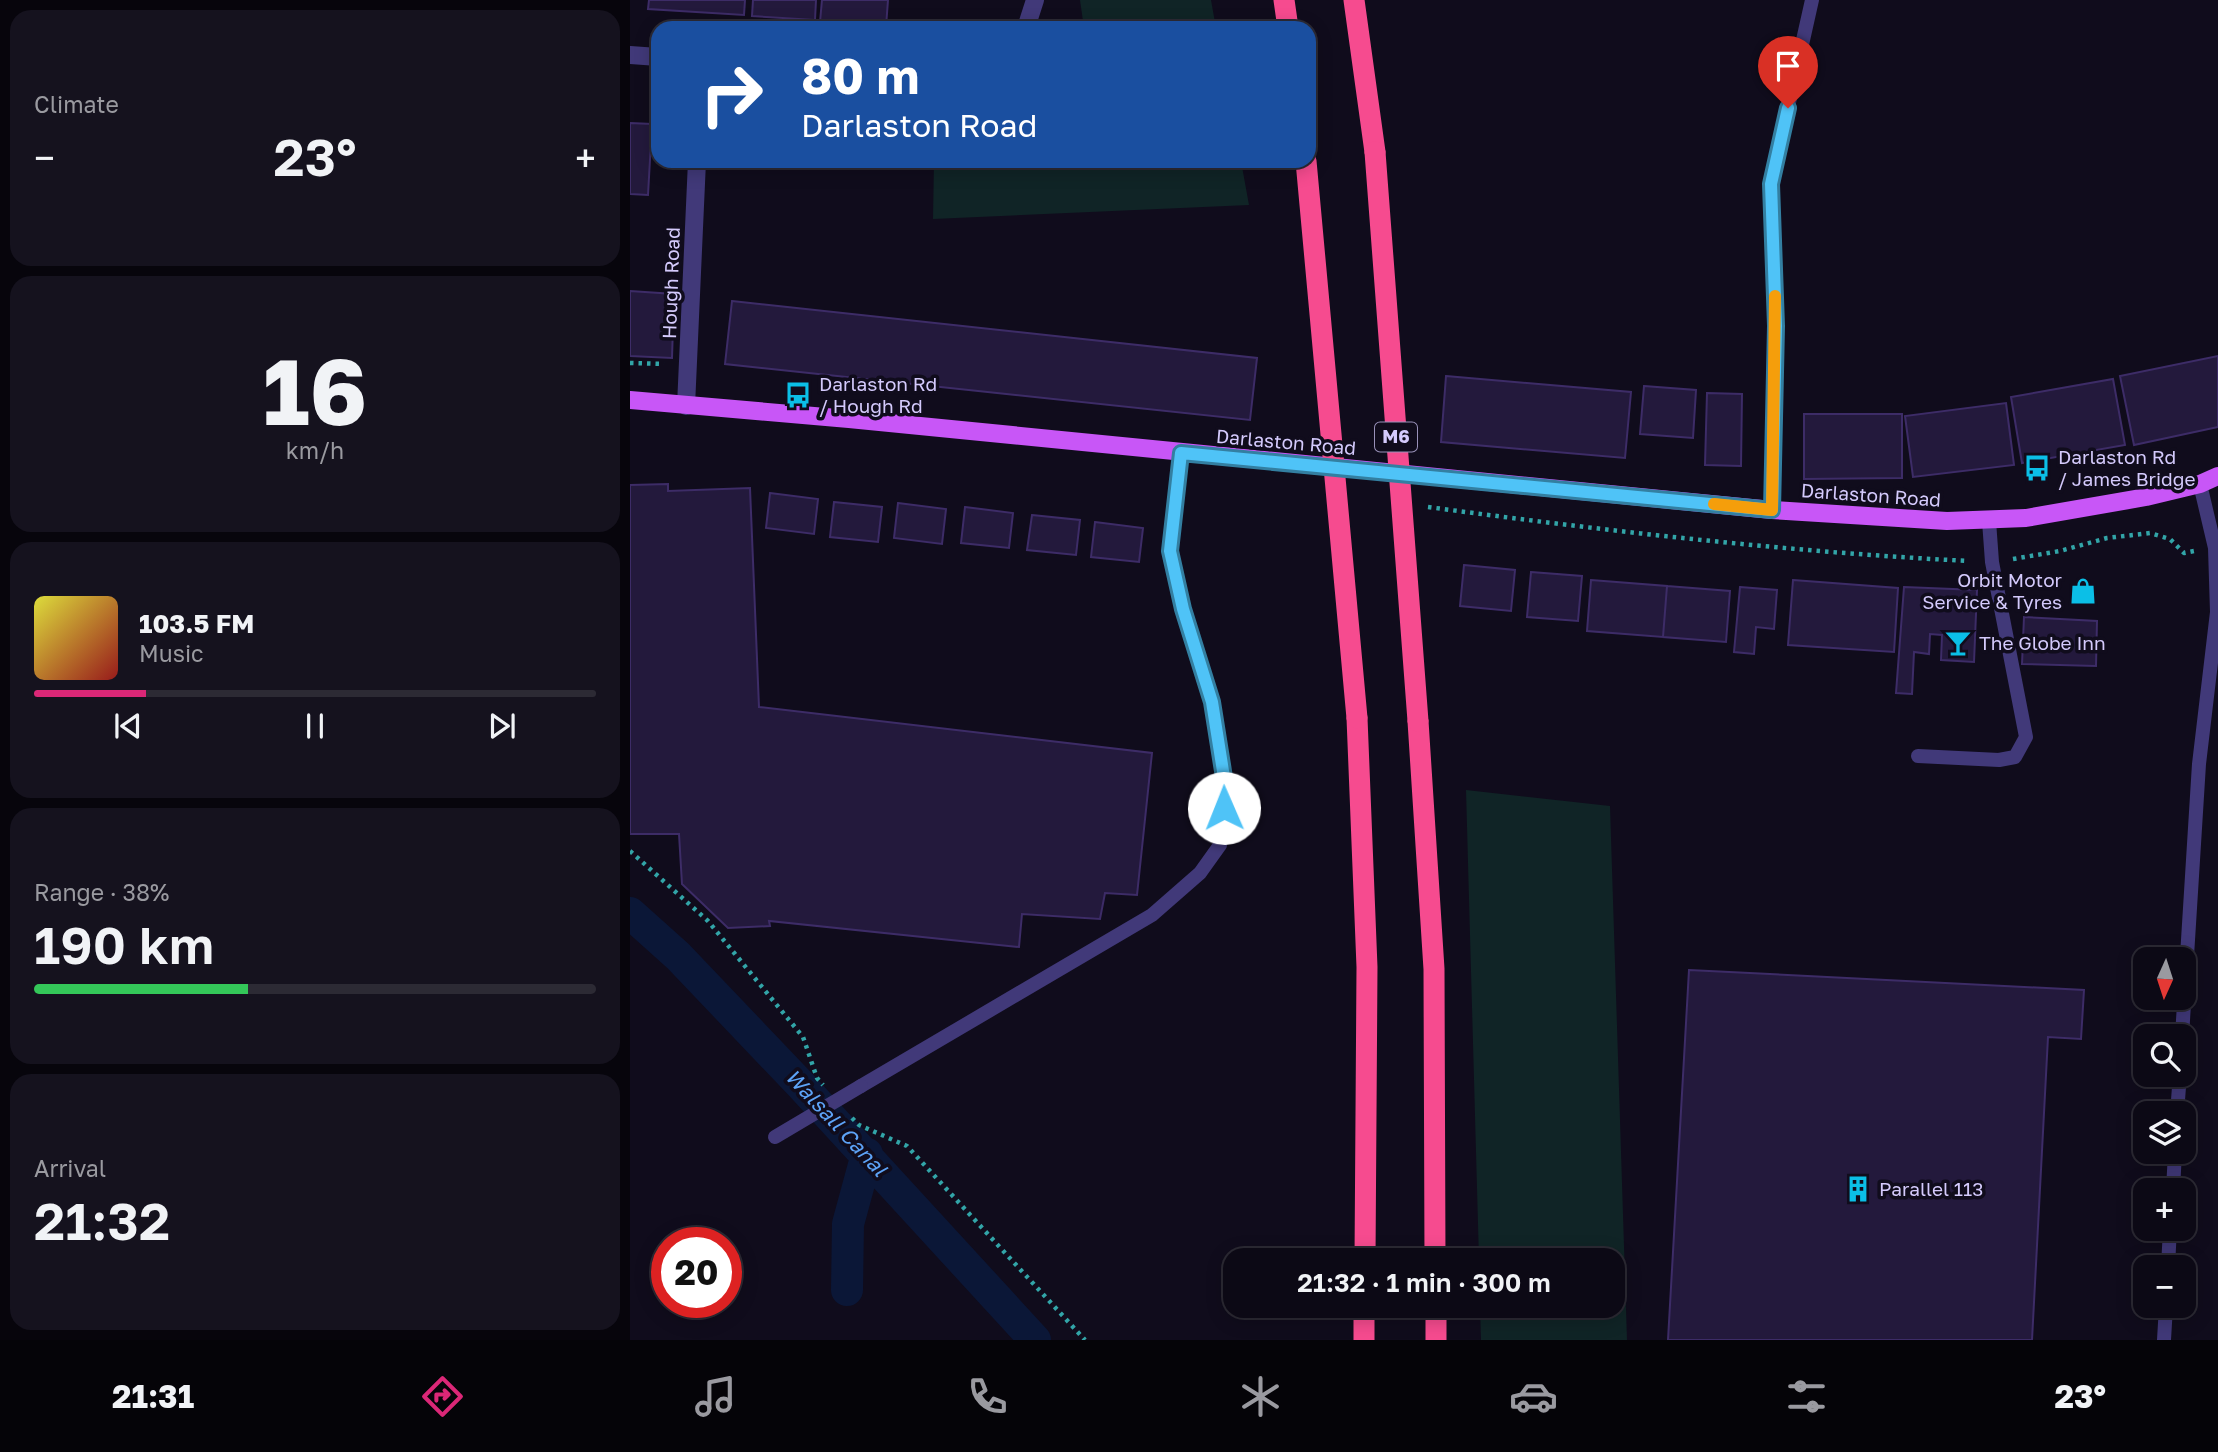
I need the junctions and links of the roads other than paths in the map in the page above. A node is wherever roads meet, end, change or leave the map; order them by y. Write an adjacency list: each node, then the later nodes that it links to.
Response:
1 (1035, 0): 5 (street)
2 (1284, 0): 6 (highway)
3 (1354, 0): 22 (highway, M6, bridge)
4 (1812, 0): 16 (lane)
5 (1028, 21)
6 (1287, 21)
7 (630, 55): 8 (street)
8 (651, 56)
9 (696, 168): 12 (street, Hough Road)
10 (1307, 168): 21 (highway, bridge)
11 (630, 400): 12 (main road, Darlaston Road)
12 (686, 406): 13 (main road, Darlaston Road)
13 (1181, 453): 16 (main road, Darlaston Road); 20 (lane, bridge)
14 (2218, 476): 15 (main road, Darlaston Road)
15 (2200, 484): 17 (main road, Darlaston Road); 19 (lane)
16 (1772, 510): 17 (main road, Darlaston Road)
17 (1989, 522): 18 (lane)
18 (1918, 756)
19 (2183, 1024)
20 (775, 1137)
21 (1365, 1248)
22 (1435, 1248)
23 (1364, 1318): 26 (highway)
24 (1436, 1318): 27 (highway)
25 (2165, 1318): 28 (lane)
26 (1364, 1340)
27 (1436, 1340)
28 (2164, 1340)

